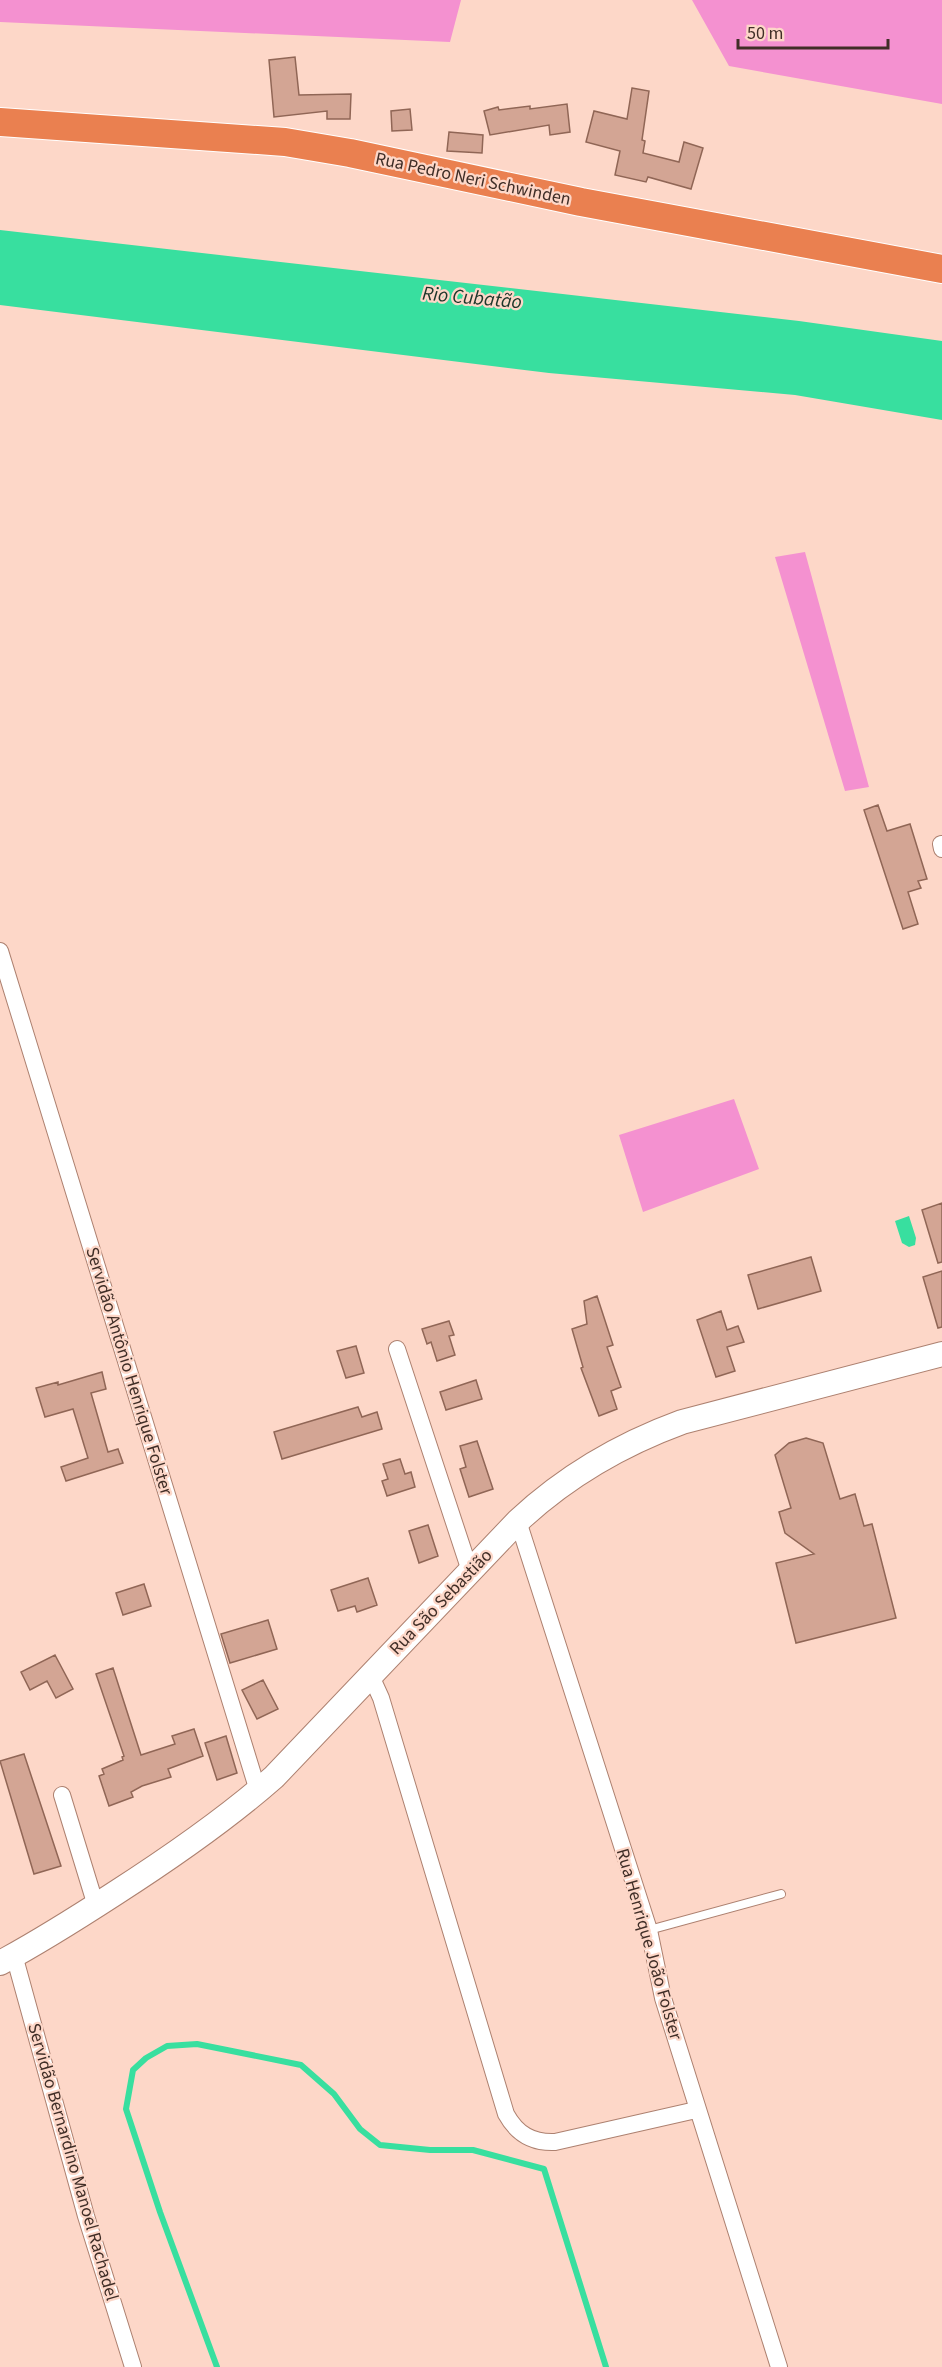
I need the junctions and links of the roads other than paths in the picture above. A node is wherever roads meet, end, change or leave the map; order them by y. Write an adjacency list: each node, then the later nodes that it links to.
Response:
1 (0, 122): 2 (highway, Rua Pedro Neri Schwinden)
2 (942, 269)
3 (0, 951): 9 (street, Servidão Antônio Henrique Folster)
4 (397, 1349): 7 (street)
5 (942, 1354): 6 (main road, Rua São Sebastião)
6 (518, 1521): 7 (main road, Rua São Sebastião); 13 (street, Rua Henrique João Folster)
7 (470, 1571): 8 (main road, Rua São Sebastião)
8 (371, 1676): 9 (main road, Rua São Sebastião); 15 (street)
9 (258, 1791): 12 (main road, Rua São Sebastião)
10 (62, 1795): 12 (street)
11 (781, 1894): 13 (lane)
12 (96, 1906): 14 (main road, Rua São Sebastião)
13 (649, 1930): 15 (street, Rua Henrique João Folster)
14 (7, 1959): 16 (street, Servidão Bernardino Manoel Rachadel)
15 (696, 2110): 17 (street, Rua Henrique João Folster)
16 (133, 2367)
17 (778, 2367)

